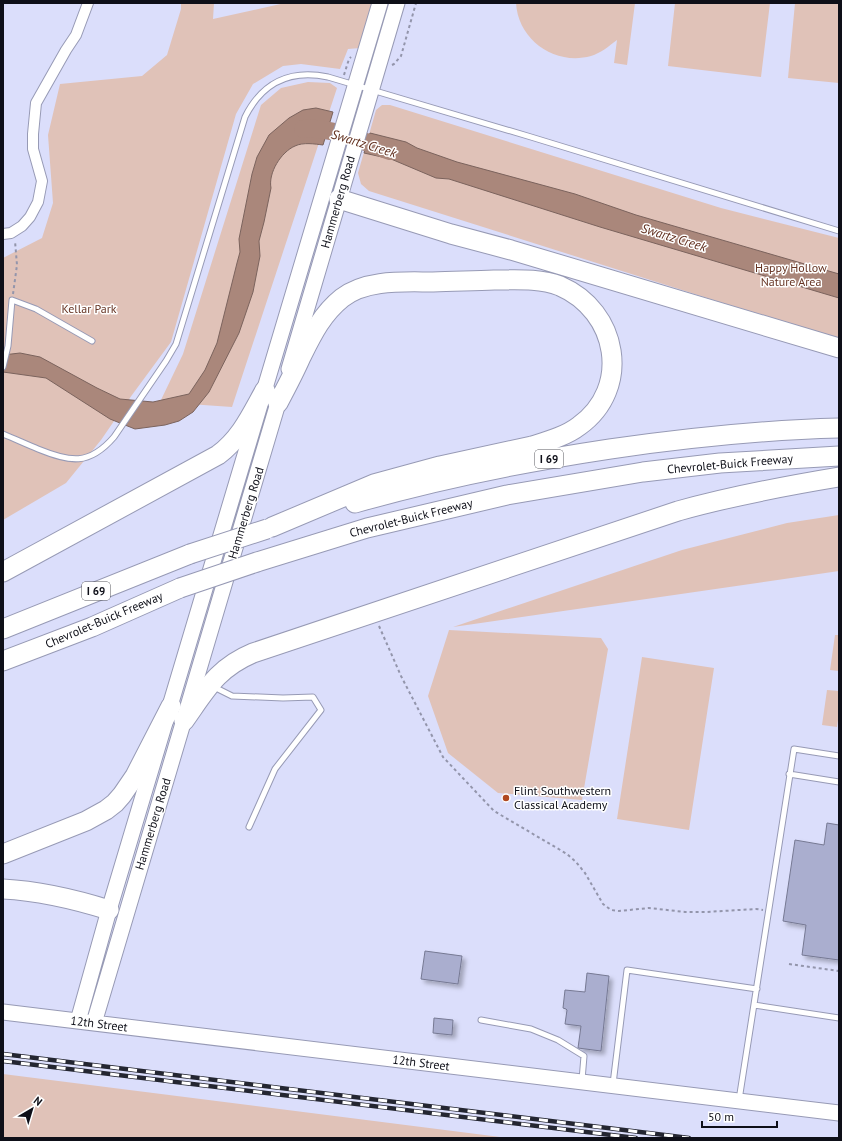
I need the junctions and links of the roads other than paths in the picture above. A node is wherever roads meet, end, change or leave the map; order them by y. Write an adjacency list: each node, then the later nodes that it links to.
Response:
1 (88, 3): 9 (street)
2 (380, 3): 4 (street, Hammerberg Road)
3 (397, 3): 5 (street, Hammerberg Road)
4 (356, 86): 5 (lane); 7 (street, Hammerberg Road); 16 (lane)
5 (371, 90): 6 (street, Hammerberg Road); 8 (lane)
6 (338, 199): 7 (street); 11 (highway); 14 (street, Hammerberg Road)
7 (318, 209): 13 (street, Hammerberg Road)
8 (839, 231)
9 (10, 235)
10 (92, 341): 12 (lane)
11 (839, 348)
12 (3, 367)
13 (265, 390): 20 (highway); 26 (street, Hammerberg Road)
14 (278, 403): 19 (highway); 27 (street, Hammerberg Road)
15 (839, 428): 19 (highway, I 69)
16 (3, 434)
17 (839, 456): 21 (highway, Chevrolet-Buick Freeway / I 69, bridge)
18 (839, 477): 25 (highway)
19 (270, 528): 22 (highway, I 69, bridge)
20 (3, 572)
21 (92, 627): 23 (highway, Chevrolet-Buick Freeway / I 69); 24 (highway)
22 (3, 629)
23 (3, 661)
24 (3, 673)
25 (209, 685): 27 (highway); 31 (lane)
26 (171, 706): 32 (highway); 35 (street, Hammerberg Road)
27 (184, 720): 34 (street, Hammerberg Road)
28 (839, 756): 29 (lane)
29 (789, 774): 30 (lane); 36 (lane)
30 (839, 782)
31 (249, 827)
32 (3, 854)
33 (3, 889): 35 (highway)
34 (130, 899): 35 (street); 42 (street, Hammerberg Road)
35 (109, 910): 41 (street, Hammerberg Road)
36 (757, 989): 37 (lane); 44 (lane)
37 (754, 1004): 39 (lane); 45 (lane)
38 (3, 1012): 41 (street, 12th Street)
39 (839, 1018)
40 (481, 1020): 43 (lane)
41 (78, 1021): 42 (street, 12th Street)
42 (94, 1023): 43 (street, 12th Street)
43 (581, 1082): 44 (street, 12th Street)
44 (613, 1086): 45 (street, 12th Street)
45 (738, 1102): 46 (street, 12th Street)
46 (839, 1113)

